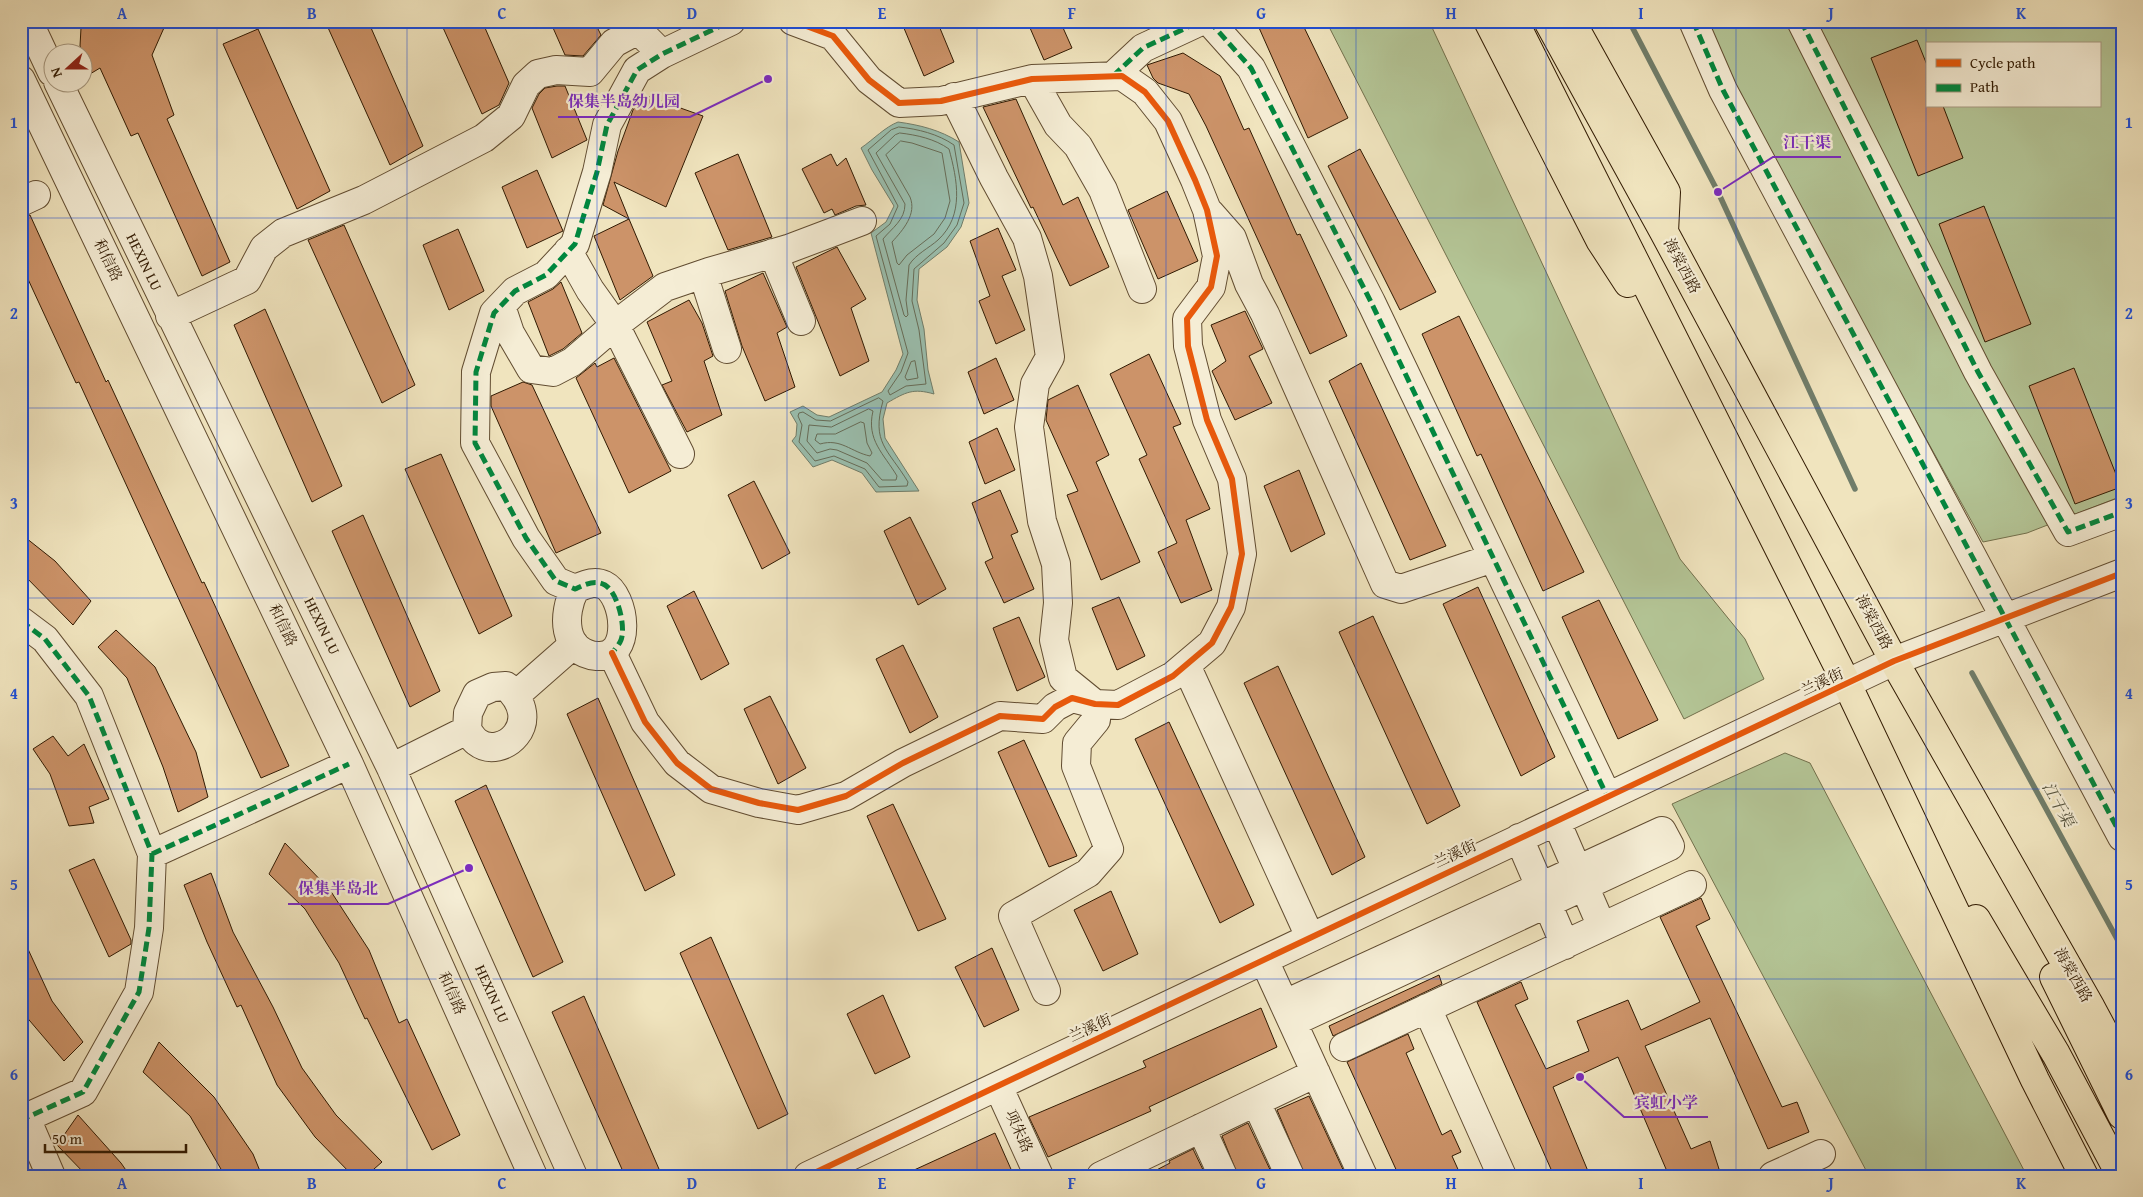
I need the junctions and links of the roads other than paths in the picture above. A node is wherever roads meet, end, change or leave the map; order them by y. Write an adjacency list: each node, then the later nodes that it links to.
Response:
1 (28, 21): 12 (street)
2 (730, 21): 13 (street)
3 (793, 21): 18 (street)
4 (1201, 21): 14 (street)
5 (1209, 21): 34 (street)
6 (1488, 21): 31 (main road)
7 (1514, 21): 31 (main road)
8 (1548, 21): 21 (main road, 海棠西路)
9 (1571, 21): 21 (main road)
10 (1693, 21): 37 (street)
11 (1801, 21): 33 (street)
12 (42, 51)
13 (662, 54): 22 (street); 27 (street)
14 (1112, 76): 15 (street); 19 (street)
15 (1032, 79): 18 (street); 25 (street)
16 (21, 80): 48 (street, 和信路)
17 (63, 92): 27 (street, HEXIN LU)
18 (954, 97): 45 (street)
19 (1207, 210): 34 (street); 42 (street)
20 (862, 221): 23 (street)
21 (1664, 232): 41 (main road, 海棠西路)
22 (568, 251): 26 (street); 29 (street)
23 (773, 253): 24 (street); 28 (street)
24 (703, 274): 29 (street); 30 (street)
25 (1142, 290)
26 (500, 306): 29 (street); 36 (street)
27 (170, 316): 50 (street, HEXIN LU)
28 (801, 322)
29 (615, 326): 32 (street)
30 (727, 349)
31 (1704, 402): 43 (main road)
32 (680, 454)
33 (2122, 512)
34 (1493, 558): 51 (street)
35 (2122, 573): 37 (street, 兰溪街)
36 (575, 589): 39 (street); 40 (street)
37 (2006, 618): 41 (street, 兰溪街); 53 (street)
38 (21, 621): 55 (street)
39 (574, 644): 40 (street); 44 (street)
40 (612, 653): 45 (street)
41 (1894, 661): 43 (street, 兰溪街); 47 (main road, 海棠西路)
42 (1186, 665): 45 (street); 60 (street)
43 (1847, 684): 49 (main road); 51 (street, 兰溪街)
44 (516, 695): 46 (street); 46 (street)
45 (1095, 704): 63 (street)
46 (467, 730): 50 (street)
47 (1944, 749): 67 (main road, 海棠西路); 71 (main road)
48 (349, 764): 55 (street); 77 (street, 和信路)
49 (1886, 767): 87 (main road); 88 (main road)
50 (391, 768): 78 (street, HEXIN LU)
51 (1608, 796): 52 (street, 兰溪街)
52 (1556, 821): 54 (street, 兰溪街); 56 (street)
53 (2122, 837)
54 (1519, 838): 58 (street); 60 (street, 兰溪街)
55 (152, 854): 72 (street)
56 (1580, 878): 58 (street); 59 (street)
57 (1692, 885): 59 (street)
58 (1544, 895): 61 (street); 65 (street)
59 (1602, 927): 61 (street)
60 (1310, 936): 62 (street, 兰溪街)
61 (1565, 945): 64 (street)
62 (1264, 960): 65 (street); 69 (street, 兰溪街)
63 (1046, 991)
64 (1427, 1008): 66 (street); 85 (street)
65 (1289, 1013): 68 (street)
66 (1344, 1047)
67 (2122, 1066)
68 (1316, 1073): 70 (street); 84 (street)
69 (998, 1086): 79 (street, 兰溪街); 80 (street, 项朱路)
70 (1256, 1102): 73 (street); 83 (street)
71 (2122, 1115)
72 (23, 1119): 76 (street)
73 (1201, 1128): 75 (street); 82 (street)
74 (1821, 1154): 86 (street)
75 (1149, 1165): 81 (street)
76 (51, 1176)
77 (533, 1176)
78 (574, 1176)
79 (808, 1176)
80 (1039, 1176)
81 (1101, 1176)
82 (1223, 1176)
83 (1290, 1176)
84 (1363, 1176)
85 (1502, 1176)
86 (1773, 1176)
87 (2084, 1176)
88 (2121, 1176)

